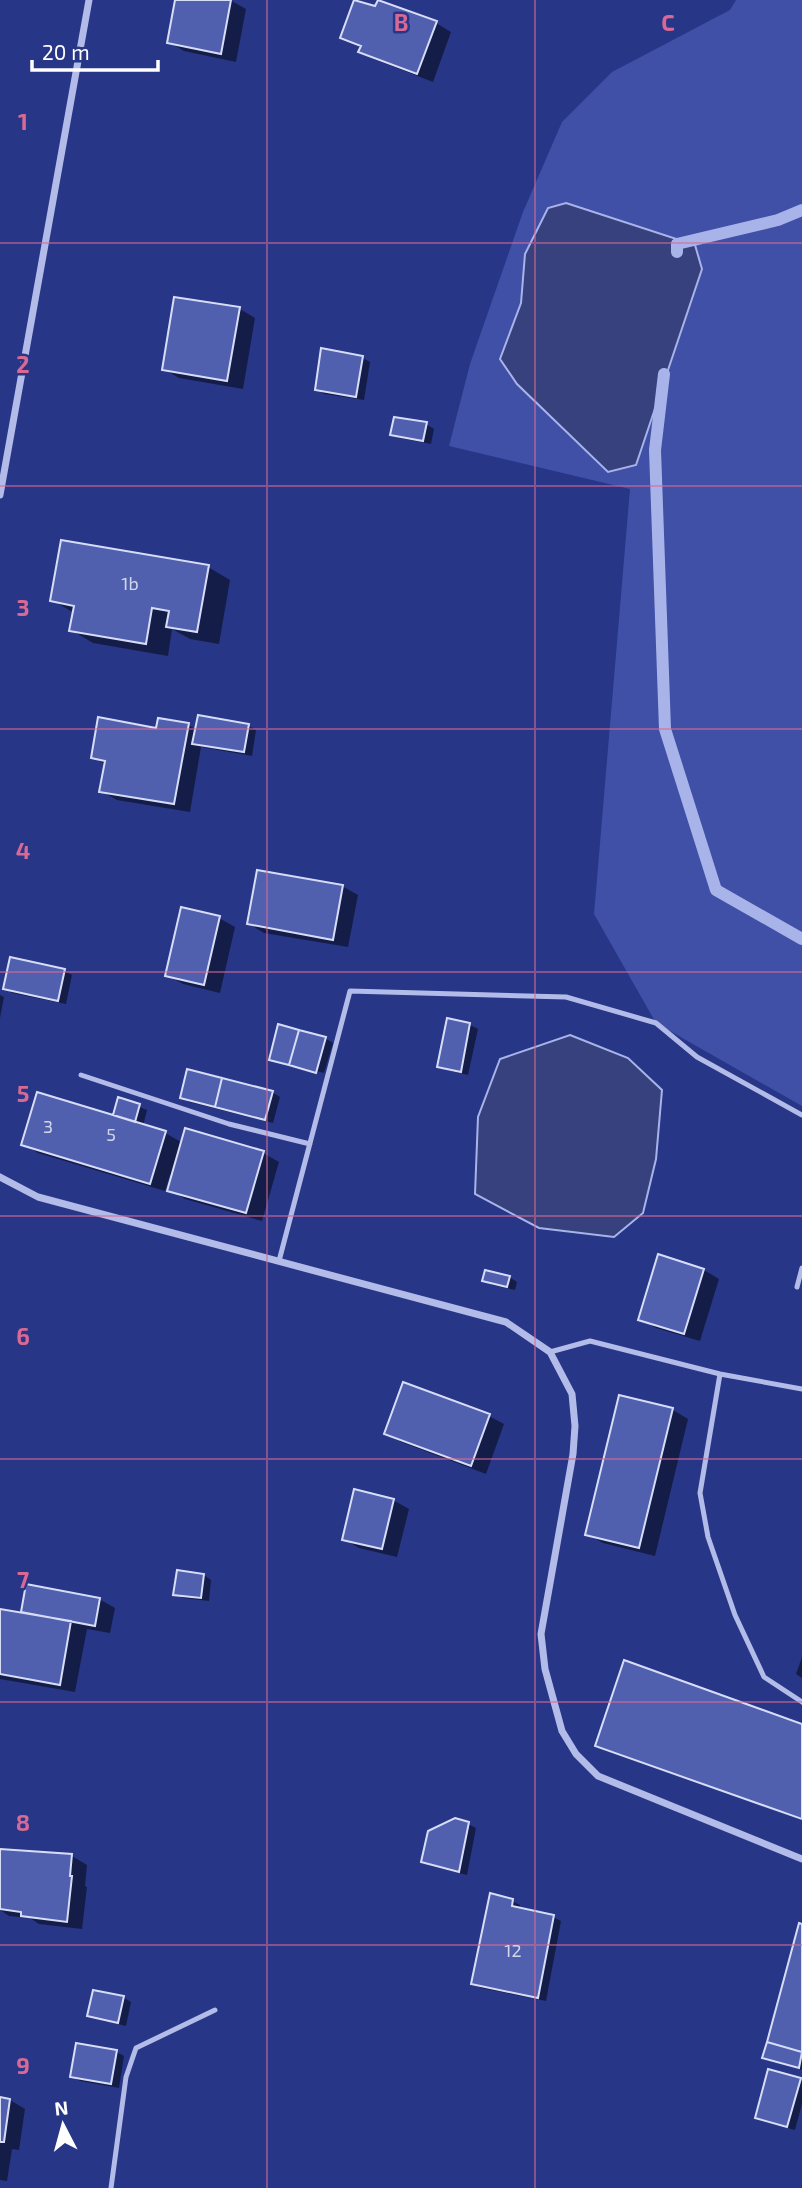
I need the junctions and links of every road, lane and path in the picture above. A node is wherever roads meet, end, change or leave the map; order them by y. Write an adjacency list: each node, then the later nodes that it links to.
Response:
1 (89, 0): 2 (street)
2 (0, 495)
3 (80, 1075): 5 (lane)
4 (802, 1115): 5 (lane)
5 (310, 1144): 7 (lane)
6 (0, 1177): 7 (street)
7 (279, 1261): 10 (street)
8 (802, 1268): 9 (lane)
9 (797, 1287)
10 (550, 1352): 11 (lane); 14 (street)
11 (720, 1374): 12 (lane); 13 (lane)
12 (802, 1389)
13 (802, 1702)
14 (802, 1859)
15 (215, 2010): 16 (lane)
16 (111, 2188)

